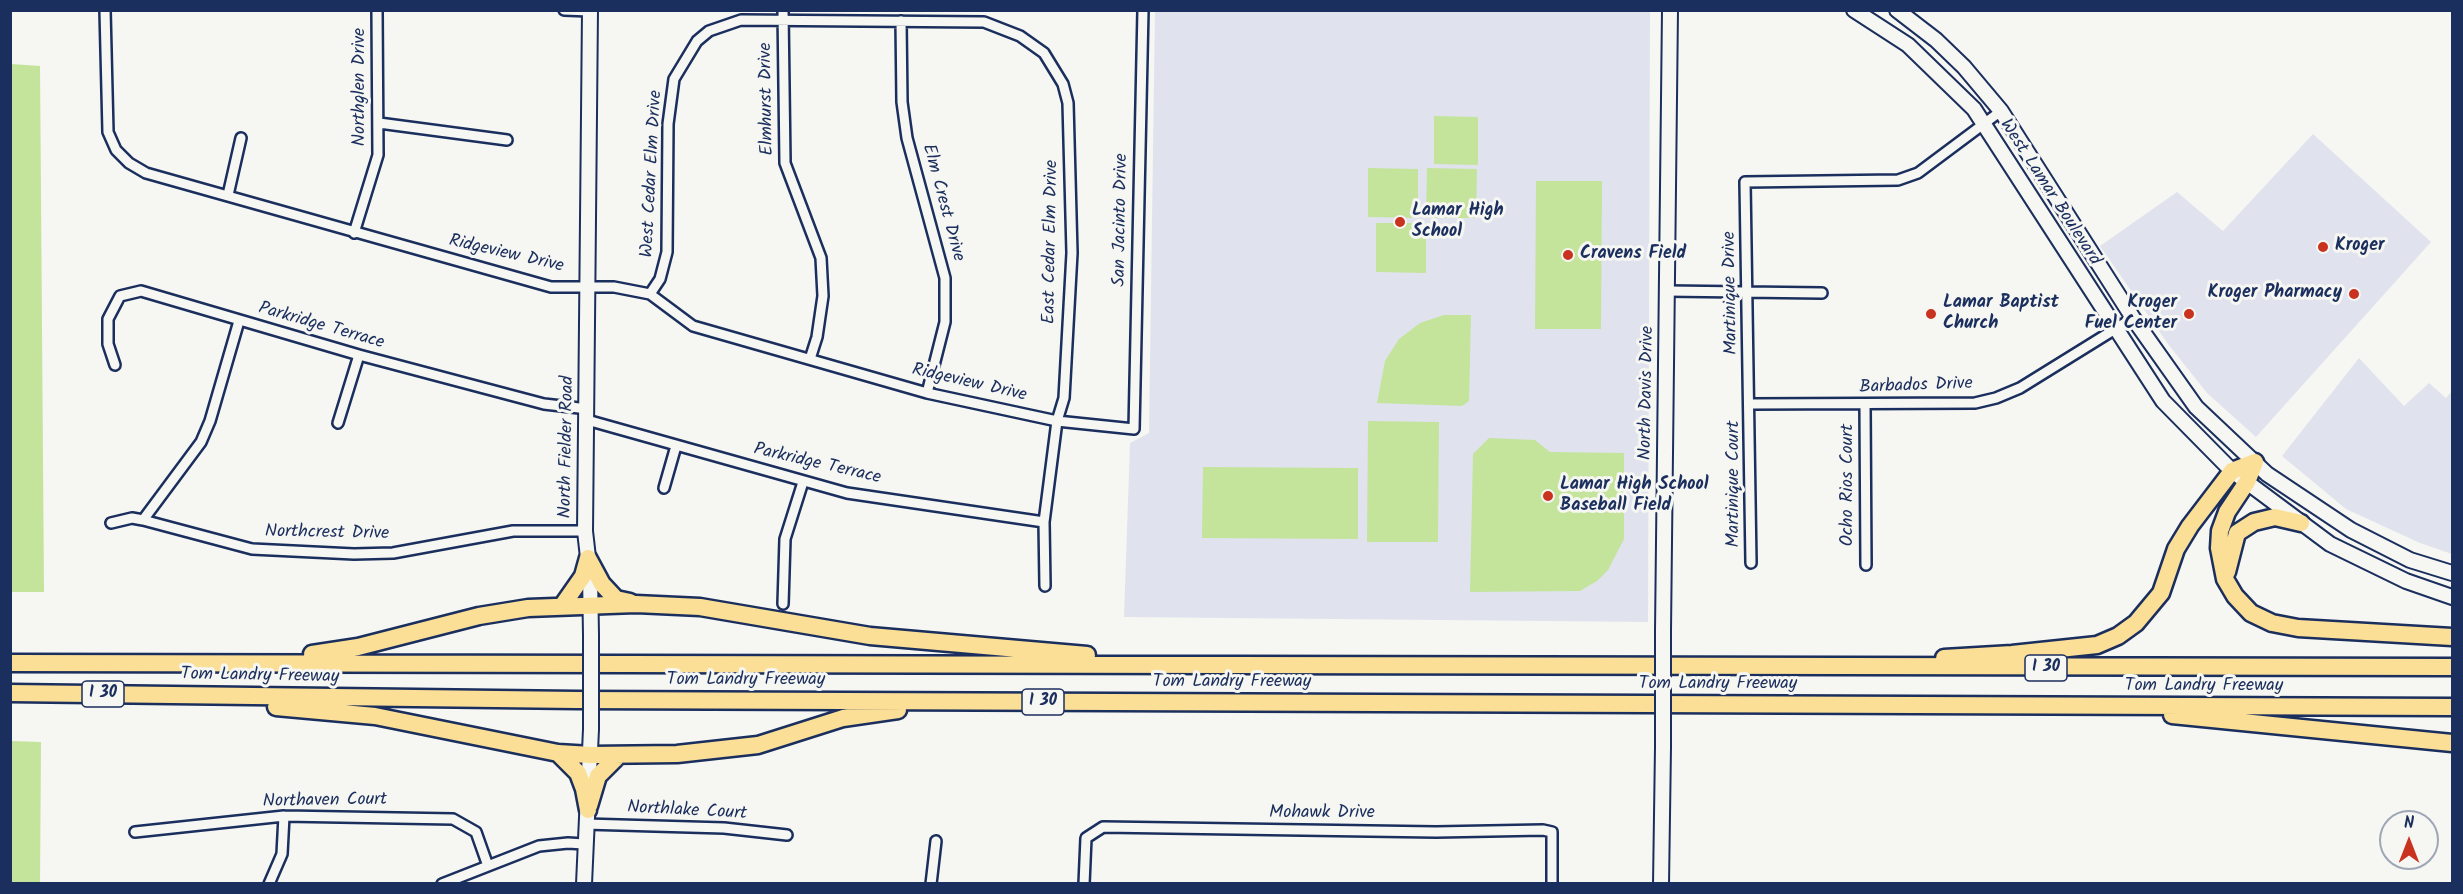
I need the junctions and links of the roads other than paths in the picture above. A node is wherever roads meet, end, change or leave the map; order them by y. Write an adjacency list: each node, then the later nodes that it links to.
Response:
1 (105, 10): 16 (street, Ridgeview Drive)
2 (377, 10): 12 (street, Northglen Drive)
3 (564, 10): 8 (street)
4 (1143, 10): 35 (street, San Jacinto Drive)
5 (1670, 10): 19 (main road, North Davis Drive)
6 (1854, 10): 13 (main road, West Lamar Boulevard)
7 (1897, 10): 11 (main road, West Lamar Boulevard)
8 (590, 11): 18 (main road, North Fielder Road)
9 (783, 15): 10 (street, West Cedar Elm Drive); 22 (street, West Cedar Elm Drive); 27 (street, Elmhurst Drive)
10 (901, 21): 29 (street, Elm Crest Drive); 33 (street, East Cedar Elm Drive)
11 (2001, 111): 13 (street); 23 (main road, West Lamar Boulevard)
12 (379, 123): 15 (street); 17 (street, Northglen Drive)
13 (1983, 124): 20 (street, Martinique Drive); 25 (main road, West Lamar Boulevard)
14 (241, 138): 16 (street)
15 (507, 140)
16 (228, 195): 17 (street, Ridgeview Drive)
17 (354, 232): 18 (street, Ridgeview Drive)
18 (586, 287): 22 (street, Ridgeview Drive); 32 (main road, North Fielder Road)
19 (1667, 291): 20 (street); 86 (main road, North Davis Drive, bridge)
20 (1748, 292): 21 (street); 30 (street, Martinique Drive)
21 (1822, 293)
22 (650, 294): 27 (street, Ridgeview Drive)
23 (2133, 318): 25 (street, Barbados Drive); 37 (main road, West Lamar Boulevard)
24 (239, 321): 26 (street, Parkridge Terrace); 28 (street, Parkridge Terrace); 42 (street)
25 (2116, 329): 31 (street, Barbados Drive); 38 (main road, West Lamar Boulevard)
26 (359, 355): 32 (street, Parkridge Terrace); 34 (street)
27 (810, 359): 29 (street, Ridgeview Drive)
28 (115, 365)
29 (927, 393): 33 (street, Ridgeview Drive)
30 (1751, 404): 31 (street, Barbados Drive); 48 (street, Martinique Court)
31 (1864, 405): 49 (street, Ocho Rios Court)
32 (587, 414): 36 (street, Parkridge Terrace); 46 (main road, North Fielder Road)
33 (1057, 421): 35 (street, Ridgeview Drive); 43 (street, East Cedar Elm Drive)
34 (338, 423)
35 (1134, 429)
36 (676, 446): 39 (street, Parkridge Terrace); 41 (street)
37 (2255, 462): 38 (highway); 40 (highway); 50 (main road, West Lamar Boulevard)
38 (2232, 471): 40 (main road, West Lamar Boulevard); 62 (highway)
39 (803, 482): 43 (street, Parkridge Terrace); 55 (street)
40 (2247, 482): 45 (main road, West Lamar Boulevard); 51 (highway)
41 (664, 488)
42 (143, 520): 44 (street, Northcrest Drive); 46 (street, Northcrest Drive)
43 (1044, 522): 52 (street, East Cedar Elm Drive)
44 (111, 523)
45 (2301, 523): 51 (highway); 53 (main road, West Lamar Boulevard)
46 (585, 531): 47 (main road, North Fielder Road)
47 (588, 558): 54 (highway); 56 (main road, North Fielder Road); 57 (highway)
48 (1751, 563)
49 (1866, 565)
50 (2452, 573)
51 (2225, 579): 58 (highway)
52 (1045, 586)
53 (2452, 597)
54 (636, 604): 56 (highway); 61 (highway)
55 (783, 604)
56 (591, 605): 57 (highway); 71 (main road, North Fielder Road, bridge)
57 (562, 606): 59 (highway)
58 (2452, 637)
59 (118, 662): 60 (highway, Tom Landry Freeway / I 30); 61 (highway, Tom Landry Freeway / I 30)
60 (17, 663)
61 (1226, 665): 62 (highway, Tom Landry Freeway / I 30)
62 (1715, 665): 63 (highway, Tom Landry Freeway / I 30)
63 (2452, 668)
64 (19, 693): 65 (highway, Tom Landry Freeway / I 30)
65 (180, 695): 66 (highway, Tom Landry Freeway / I 30); 70 (highway)
66 (1056, 702): 67 (highway, Tom Landry Freeway / I 30); 72 (highway)
67 (2070, 706): 68 (highway, Tom Landry Freeway / I 30); 69 (highway)
68 (2452, 707)
69 (2452, 742)
70 (558, 753): 71 (highway); 74 (highway)
71 (591, 755): 72 (highway); 74 (main road, North Fielder Road)
72 (618, 755): 74 (highway)
73 (284, 816): 75 (street, Northaven Court); 79 (street, Northaven Court); 80 (street)
74 (587, 817): 76 (street, Northlake Court); 78 (main road, North Fielder Road)
75 (135, 832)
76 (787, 835)
77 (936, 841): 83 (street)
78 (584, 844): 79 (street); 82 (main road, North Fielder Road)
79 (488, 866): 81 (street)
80 (269, 884)
81 (442, 884)
82 (584, 884)
83 (931, 884)
84 (1084, 884): 85 (street, Mohawk Drive)
85 (1552, 884)
86 (1661, 884)

